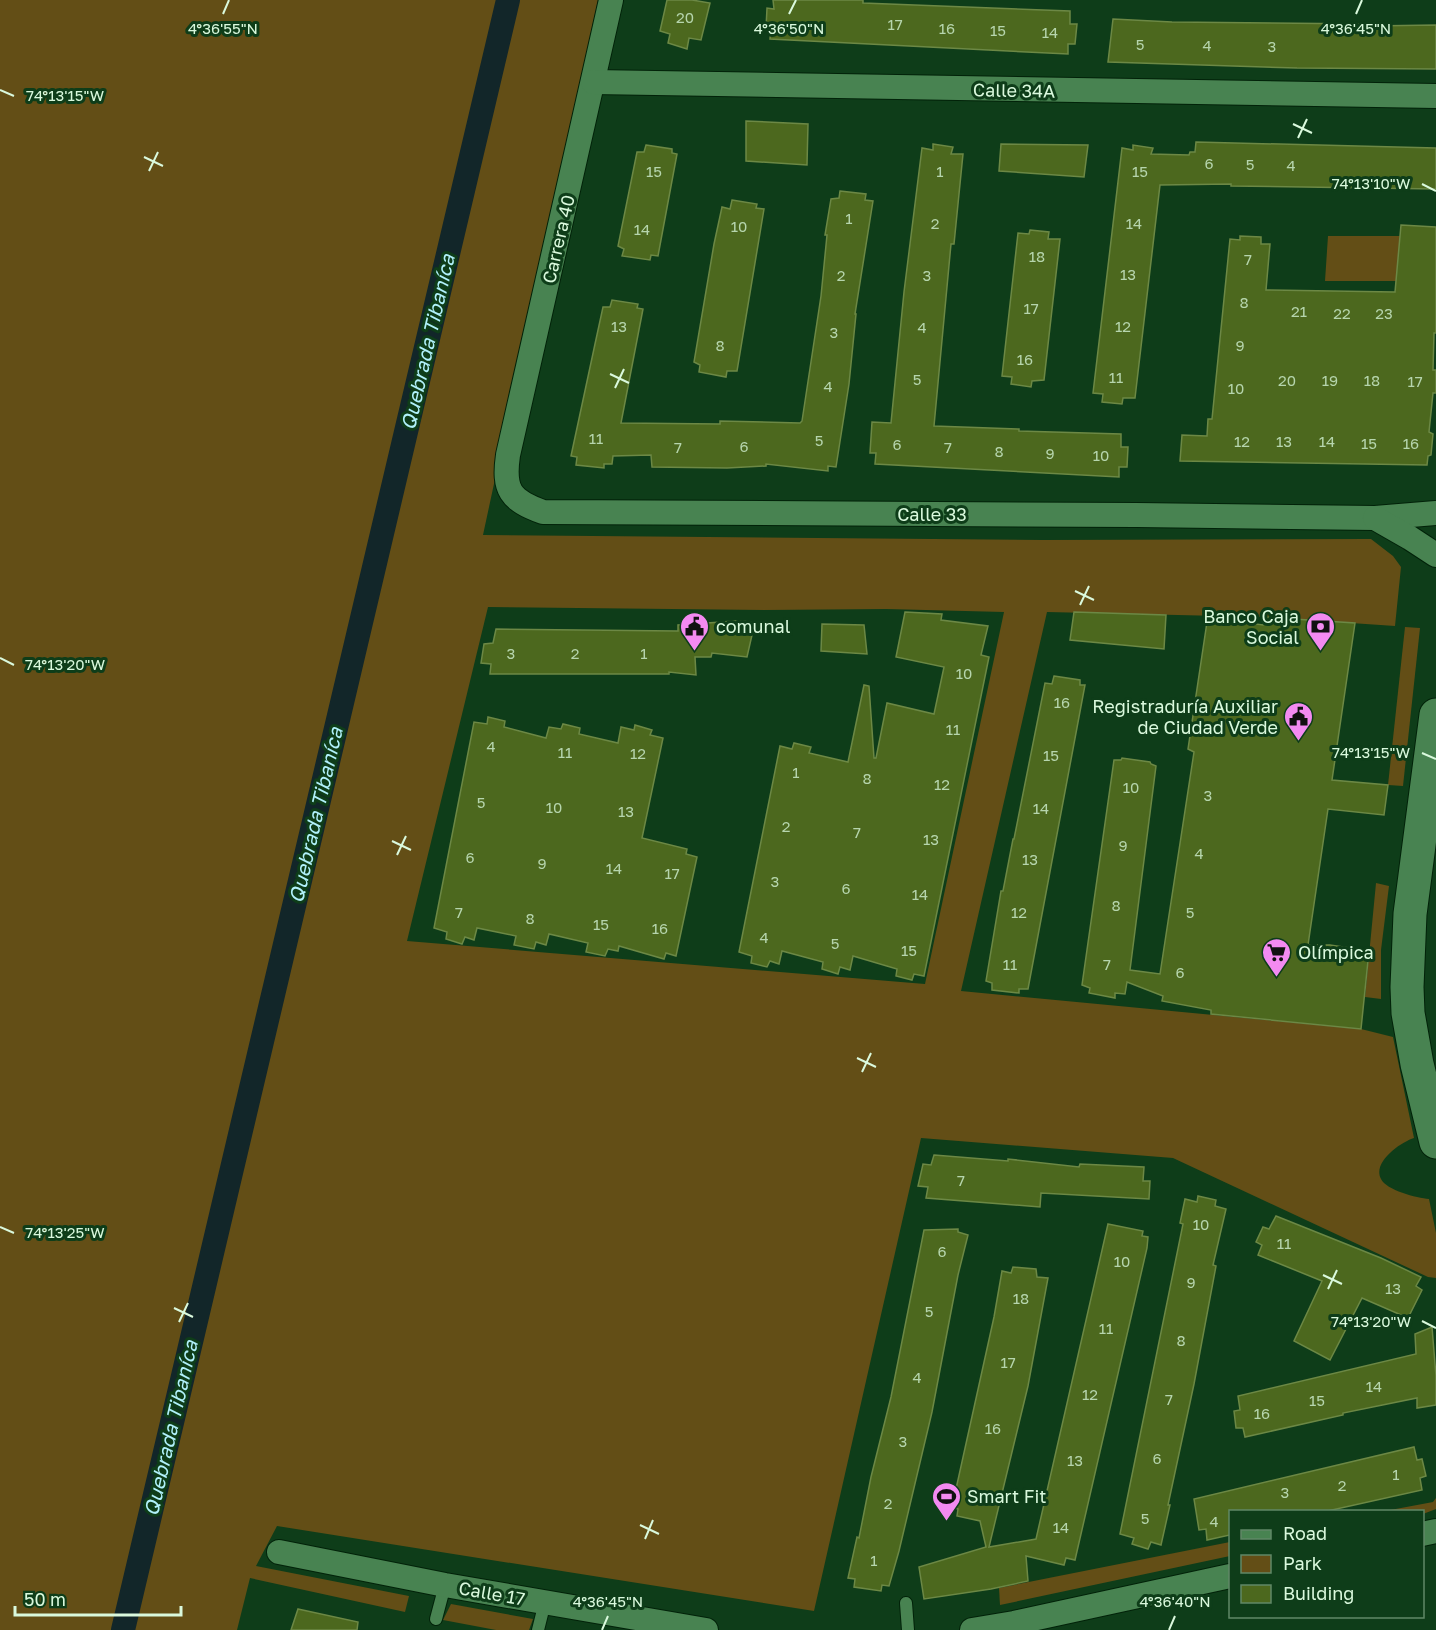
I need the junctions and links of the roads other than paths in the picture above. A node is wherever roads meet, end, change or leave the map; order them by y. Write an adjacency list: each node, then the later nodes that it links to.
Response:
1 (611, 0): 2 (street, Carrera 40)
2 (593, 82): 3 (street, Calle 34A); 4 (street, Carrera 40)
3 (1436, 96)
4 (505, 478): 6 (street, Calle 33)
5 (1436, 513): 6 (street, Calle 33)
6 (1375, 518): 7 (street, Calle 33)
7 (1436, 555)
8 (1436, 715): 9 (main road)
9 (1436, 1142)
10 (279, 1552): 12 (street, Calle 17)
11 (1229, 1576): 16 (street)
12 (445, 1585): 13 (street, Calle 17); 15 (lane)
13 (545, 1602): 17 (lane); 18 (street, Calle 17)
14 (906, 1603): 19 (lane)
15 (436, 1619)
16 (1040, 1624): 20 (street)
17 (538, 1630)
18 (706, 1630)
19 (908, 1630)
20 (972, 1630)

